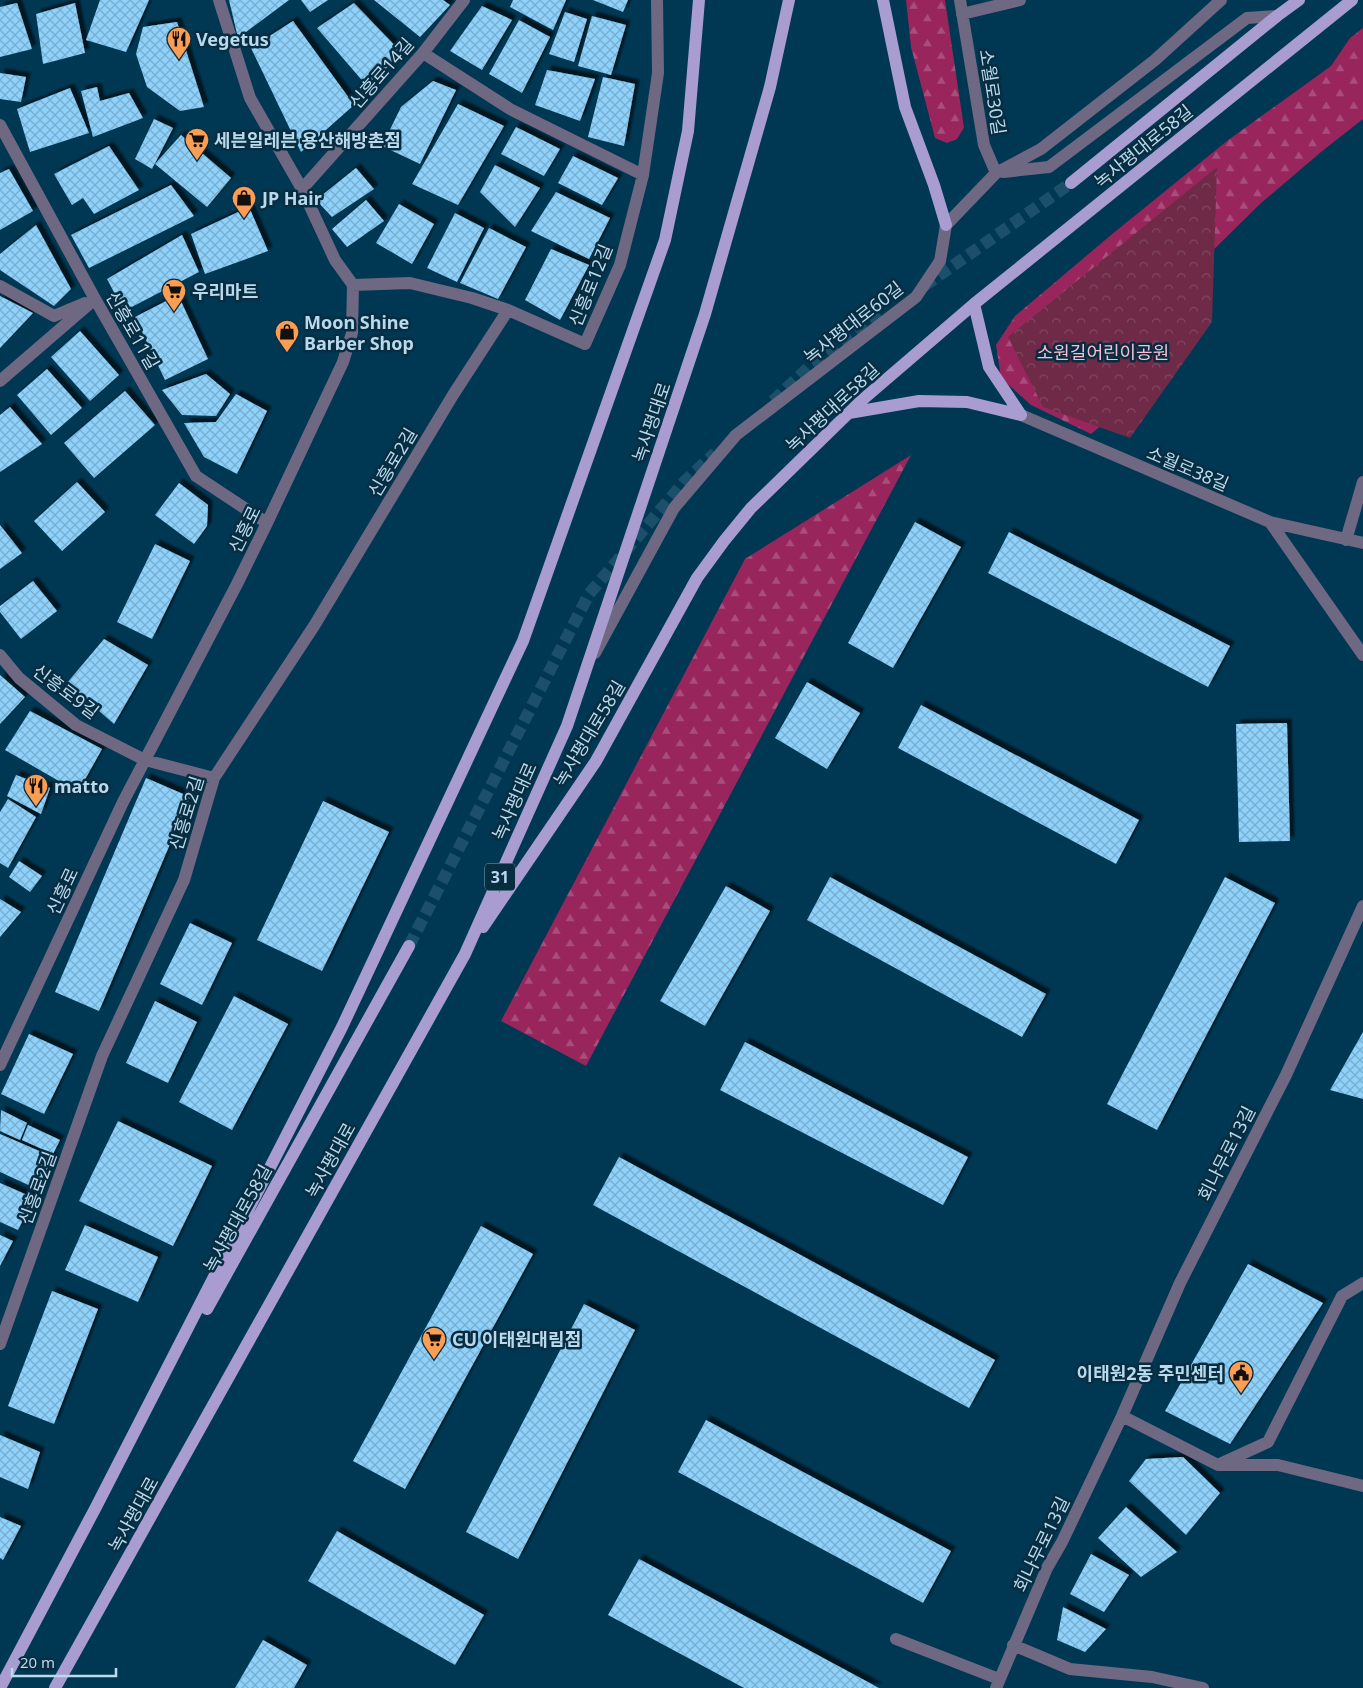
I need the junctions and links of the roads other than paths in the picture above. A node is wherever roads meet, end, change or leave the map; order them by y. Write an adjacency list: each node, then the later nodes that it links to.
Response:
1 (219, 0): 19 (street)
2 (464, 0): 14 (street, 신흥로14길)
3 (658, 0): 17 (street, 신흥로12길)
4 (699, 0): 48 (main road, 녹사평대로)
5 (789, 0): 36 (main road, 녹사평대로 / 31)
6 (883, 0): 20 (main road)
7 (960, 0): 12 (street, 소월로30길)
8 (1020, 0): 12 (street)
9 (1221, 0): 16 (street)
10 (1299, 0): 13 (main road, 녹사평대로58길)
11 (1352, 0): 24 (main road, 녹사평대로58길)
12 (962, 14): 16 (street, 소월로30길)
13 (1277, 16): 16 (street); 18 (main road, 녹사평대로58길)
14 (423, 52): 17 (street); 19 (street, 신흥로14길)
15 (0, 125): 23 (street, 신흥로11길)
16 (996, 172): 20 (street)
17 (643, 176): 25 (street, 신흥로12길)
18 (1071, 183)
19 (302, 189): 22 (street)
20 (946, 225): 36 (street, 녹사평대로60길)
21 (0, 286): 23 (street)
22 (353, 286): 25 (street, 신흥로12길); 31 (street, 신흥로)
23 (95, 299): 26 (street); 31 (street, 신흥로11길)
24 (974, 304): 27 (main road, 녹사평대로58길); 28 (main road)
25 (508, 310): 38 (street, 신흥로2길)
26 (0, 382)
27 (849, 413): 28 (main road); 41 (main road, 녹사평대로58길)
28 (1021, 415): 30 (street, 소월로38길)
29 (1363, 482): 32 (street)
30 (1270, 522): 32 (street, 소월로38길); 35 (street)
31 (267, 523): 37 (street, 신흥로)
32 (1346, 540): 33 (street, 소월로38길)
33 (1363, 542)
34 (0, 655): 37 (street, 신흥로9길)
35 (1363, 655)
36 (586, 671): 41 (main road, 녹사평대로 / 31)
37 (144, 760): 38 (street, 신흥로9길); 42 (street, 신흥로)
38 (214, 778): 44 (street, 신흥로2길)
39 (1363, 906): 45 (street, 회나무로13길)
40 (409, 946): 48 (main road, 녹사평대로58길)
41 (465, 954): 54 (main road, 녹사평대로 / 31)
42 (2, 1057)
43 (1363, 1283): 46 (street)
44 (0, 1344)
45 (1122, 1416): 46 (street); 50 (street, 회나무로13길)
46 (1218, 1465): 47 (street)
47 (1363, 1486)
48 (96, 1507): 53 (main road, 녹사평대로)
49 (896, 1640): 52 (street)
50 (1013, 1645): 51 (street); 52 (street, 회나무로13길)
51 (1151, 1683): 55 (street)
52 (998, 1684)
53 (0, 1688)
54 (55, 1688)
55 (1203, 1688)

